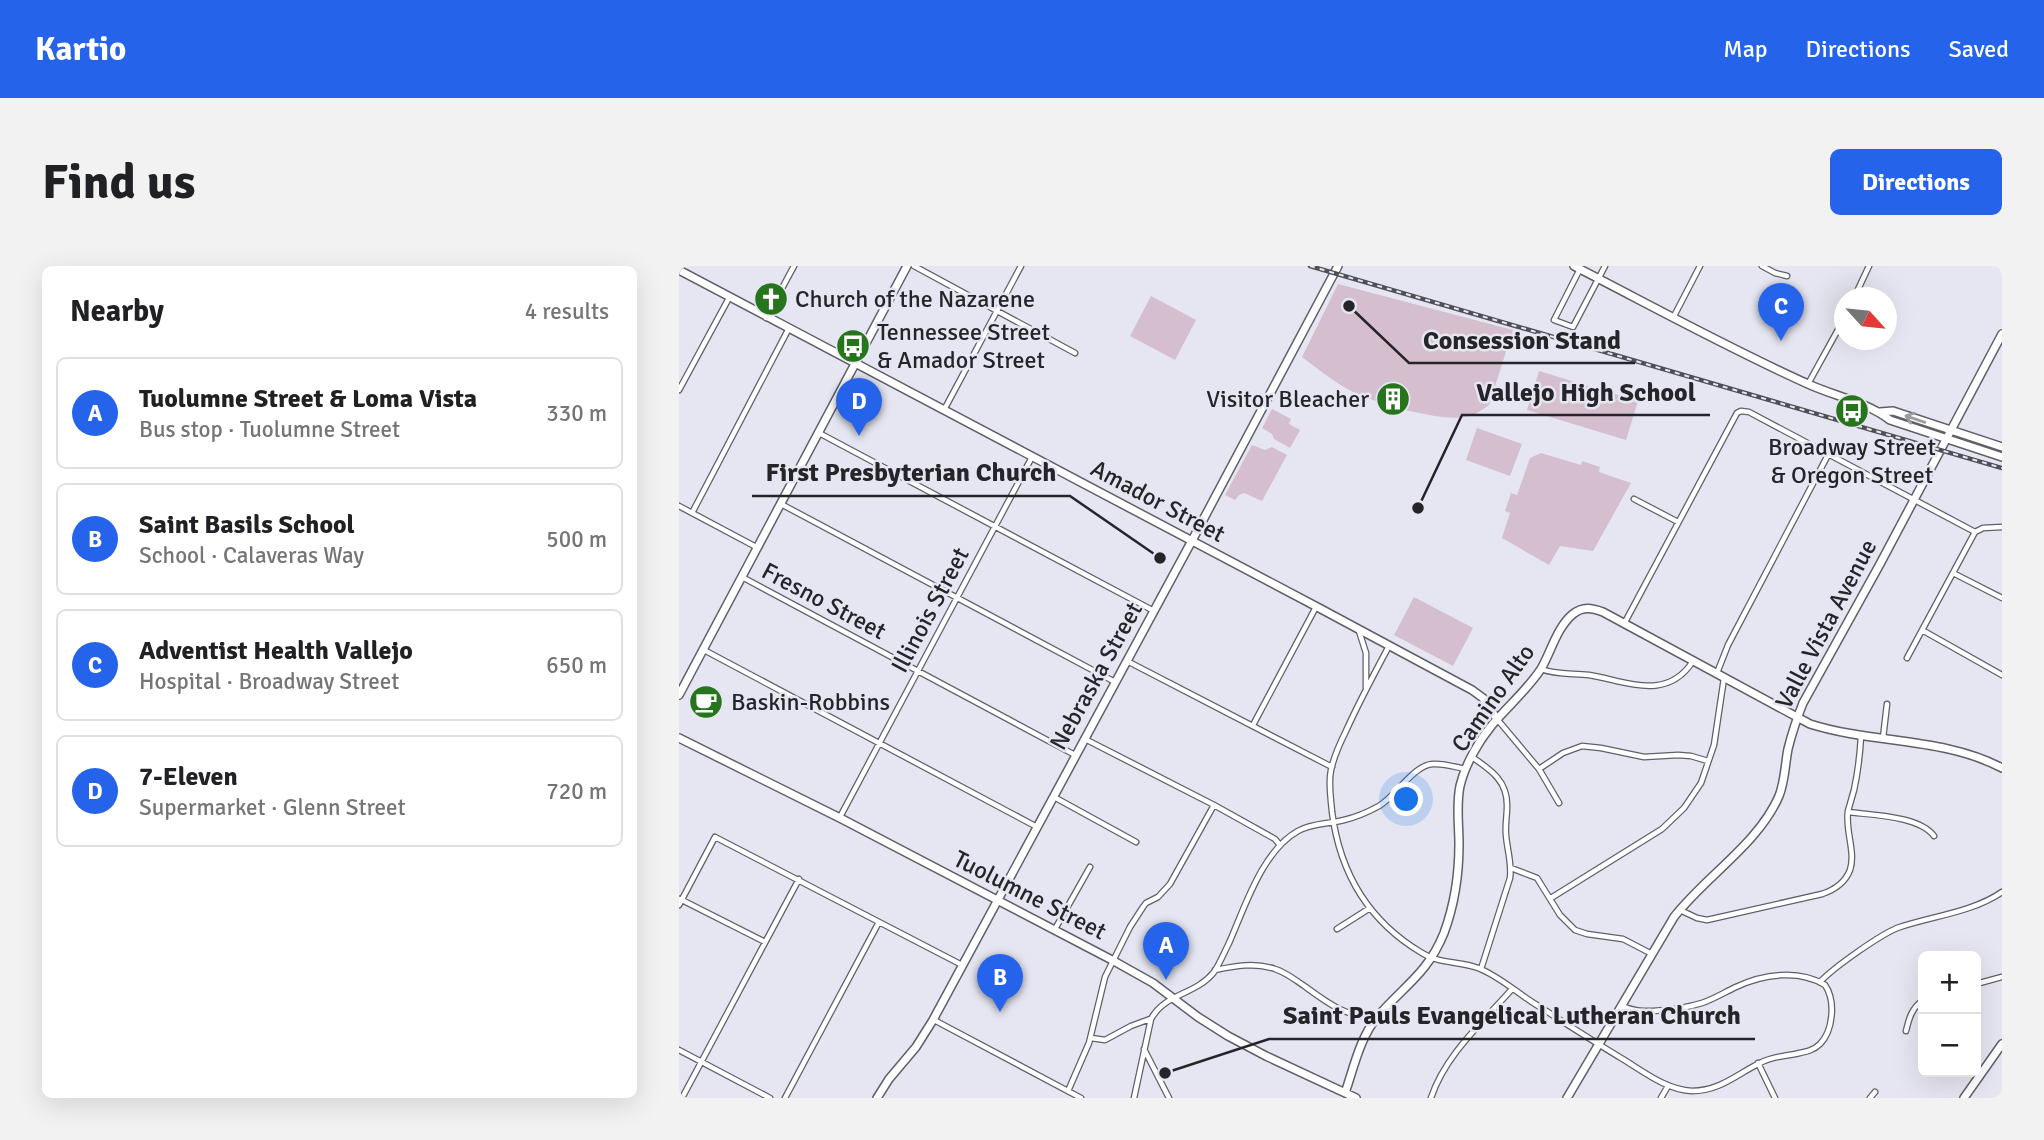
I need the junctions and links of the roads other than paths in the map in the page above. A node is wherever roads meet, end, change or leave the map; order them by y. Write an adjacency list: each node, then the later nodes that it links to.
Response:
1 (794, 266): 17 (street)
2 (907, 266): 23 (street)
3 (914, 266): 16 (street)
4 (1021, 266): 16 (street)
5 (1338, 266): 44 (street, Nebraska Street)
6 (1605, 266): 13 (street)
7 (1700, 266): 18 (street)
8 (1762, 266): 12 (street)
9 (1869, 266): 14 (street)
10 (1577, 267): 13 (street); 13 (street)
11 (679, 270): 15 (street, Amador Street)
12 (1787, 276)
13 (1598, 278): 18 (street)
14 (1859, 287)
15 (729, 298): 17 (street, Amador Street); 25 (street)
16 (997, 311): 22 (street); 26 (street)
17 (766, 318): 19 (street, Amador Street)
18 (1673, 318): 24 (street)
19 (788, 330): 23 (street, Amador Street); 39 (street)
20 (2002, 334): 28 (street, Valle Vista Avenue)
21 (1834, 337): 24 (street)
22 (1075, 353)
23 (855, 364): 26 (street, Amador Street); 29 (street)
24 (1808, 384): 27 (street)
25 (679, 390)
26 (944, 411): 33 (street, Amador Street)
27 (1879, 412): 28 (street, one-way to 27); 30 (street)
28 (1951, 431): 30 (street, Valle Vista Avenue); 31 (street)
29 (818, 433): 37 (street); 41 (street)
30 (1946, 440): 34 (street); 36 (street, Valle Vista Avenue)
31 (2002, 447)
32 (1829, 453): 36 (street); 40 (street); 63 (street)
33 (1032, 457): 41 (street, Illinois Street); 44 (street, Amador Street)
34 (2002, 457)
35 (1634, 499): 40 (street)
36 (1913, 499): 43 (street); 68 (street, Valle Vista Avenue)
37 (781, 504): 45 (street); 48 (street)
38 (679, 506): 39 (street)
39 (692, 513): 45 (street)
40 (1678, 523): 52 (street)
41 (995, 527): 48 (street, Illinois Street); 51 (street)
42 (2002, 527): 43 (street)
43 (1975, 532): 46 (street)
44 (1192, 541): 50 (street, Amador Street); 51 (street, Nebraska Street)
45 (758, 548): 47 (street)
46 (1953, 573): 49 (street); 54 (street)
47 (742, 577): 56 (street); 61 (street, Fresno Street)
48 (957, 598): 61 (street, Illinois Street); 64 (street)
49 (2002, 598)
50 (1317, 606): 53 (street, Amador Street); 70 (street)
51 (1154, 611): 58 (street, Nebraska Street)
52 (1625, 624): 59 (street); 60 (street, Camino Alto)
53 (1358, 628): 55 (street, Amador Street); 65 (street)
54 (1922, 629): 57 (street); 62 (street)
55 (1389, 646): 65 (street); 69 (street, Amador Street)
56 (703, 650): 66 (street); 75 (street)
57 (1907, 658)
58 (1126, 661): 64 (street, Nebraska Street); 70 (street)
59 (1693, 661): 60 (street); 63 (street)
60 (1541, 669): 69 (street, Camino Alto)
61 (918, 671): 75 (street, Illinois Street); 76 (street, Fresno Street)
62 (2002, 675)
63 (1720, 676): 68 (street); 78 (street)
64 (1115, 682): 73 (street, Nebraska Street)
65 (1366, 688): 79 (street)
66 (679, 695)
67 (1887, 704): 74 (street)
68 (1797, 718): 71 (street); 101 (street, Valle Vista Avenue)
69 (1497, 719): 77 (street, Camino Alto); 82 (street)
70 (1253, 725): 79 (street)
71 (1861, 736): 74 (street); 86 (street)
72 (679, 738): 87 (street, Tuolumne Street)
73 (1084, 739): 76 (street, Nebraska Street); 85 (street)
74 (1883, 739): 80 (street)
75 (879, 743): 87 (street, Illinois Street); 89 (street)
76 (1075, 755): 83 (street, Nebraska Street)
77 (1472, 757): 81 (street, Camino Alto); 94 (street)
78 (1709, 761): 82 (street); 97 (street)
79 (1332, 767): 88 (street)
80 (2002, 768)
81 (1466, 769): 88 (street); 107 (street, Camino Alto)
82 (1539, 769): 84 (street)
83 (1053, 796): 89 (street, Nebraska Street); 91 (street)
84 (1559, 803)
85 (1214, 804): 92 (street); 108 (street)
86 (1848, 812): 90 (street); 101 (street)
87 (840, 818): 98 (street, Tuolumne Street)
88 (1333, 822): 92 (street); 100 (street)
89 (1037, 827): 98 (street, Nebraska Street)
90 (1934, 836)
91 (1136, 842)
92 (1279, 844): 111 (street)
93 (1090, 867): 104 (street)
94 (1511, 868): 97 (street); 110 (street)
95 (799, 879): 99 (street); 102 (street); 105 (street)
96 (2002, 892): 113 (street)
97 (1551, 898): 106 (street)
98 (997, 900): 104 (street, Tuolumne Street); 109 (street, Nebraska Street)
99 (680, 901): 105 (street)
100 (1370, 908): 103 (street); 107 (street)
101 (1679, 910): 106 (street, Valle Vista Avenue)
102 (879, 922): 109 (street); 136 (street)
103 (1337, 929)
104 (1055, 930): 108 (street, Tuolumne Street)
105 (765, 942): 128 (street)
106 (1652, 954): 118 (street, Valle Vista Avenue)
107 (1432, 958): 110 (street); 119 (street, Camino Alto)
108 (1112, 960): 116 (street, Tuolumne Street); 123 (street)
109 (962, 965): 121 (street, Nebraska Street)
110 (1481, 969): 115 (street)
111 (1215, 970): 116 (street); 119 (street)
112 (2002, 978): 114 (street)
113 (1820, 982): 118 (street); 129 (street)
114 (1981, 983)
115 (1512, 989): 125 (street); 142 (street)
116 (1173, 998): 120 (street); 133 (street, Tuolumne Street)
117 (1918, 1004): 122 (street)
118 (1622, 1006): 125 (street, Valle Vista Avenue)
119 (1377, 1017): 133 (street, Camino Alto)
120 (1151, 1019): 123 (street); 126 (street)
121 (933, 1020): 131 (street); 137 (street, Nebraska Street)
122 (1906, 1031)
123 (1091, 1038): 131 (street)
124 (2002, 1044): 147 (street)
125 (1599, 1045): 130 (street); 143 (street, Valle Vista Avenue)
126 (1144, 1048): 139 (street); 140 (street)
127 (679, 1049): 128 (street)
128 (702, 1062): 134 (street); 135 (street)
129 (1758, 1063): 130 (street); 145 (street)
130 (1668, 1086): 144 (street)
131 (1067, 1091): 138 (street)
132 (1875, 1092): 146 (street)
133 (1345, 1093): 141 (street, Tuolumne Street)
134 (682, 1098)
135 (769, 1098)
136 (785, 1098)
137 (877, 1098)
138 (1081, 1098)
139 (1134, 1098)
140 (1169, 1098)
141 (1356, 1098)
142 (1431, 1098)
143 (1567, 1098)
144 (1661, 1098)
145 (1775, 1098)
146 (1870, 1098)
147 (1964, 1098)

